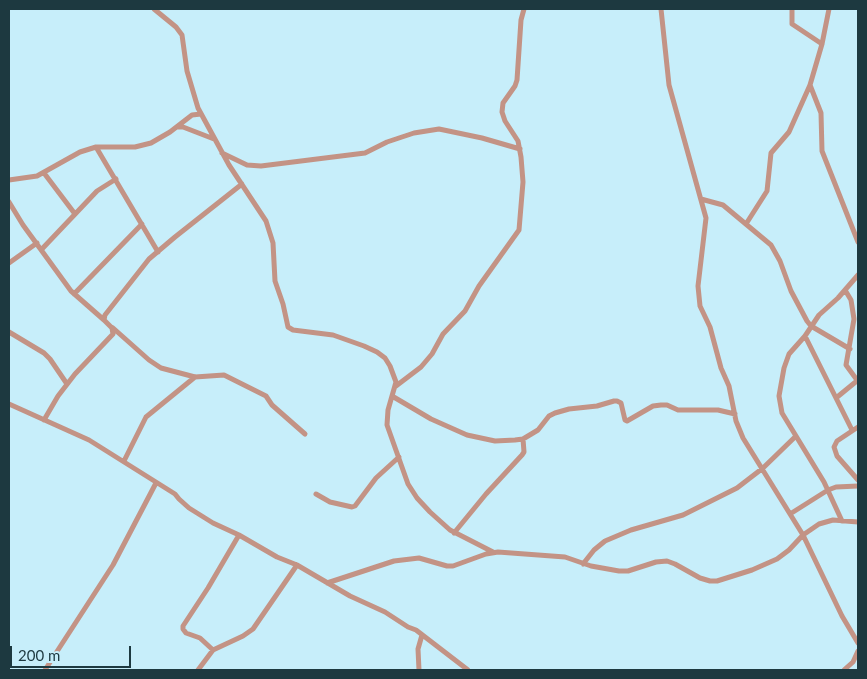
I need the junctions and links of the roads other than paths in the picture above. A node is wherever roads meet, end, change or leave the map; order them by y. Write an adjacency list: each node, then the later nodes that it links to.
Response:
1 (154, 9): 8 (street)
2 (524, 9): 12 (street)
3 (661, 9): 18 (street)
4 (792, 9): 6 (street)
5 (829, 9): 6 (street)
6 (822, 44): 7 (street)
7 (810, 84): 22 (street); 24 (street)
8 (196, 111): 9 (street); 10 (street)
9 (176, 128): 10 (street); 11 (street)
10 (215, 139): 13 (street)
11 (96, 147): 14 (street); 15 (street)
12 (520, 149): 13 (street); 41 (street)
13 (222, 153): 17 (street)
14 (44, 173): 16 (street); 20 (street)
15 (116, 179): 20 (street); 21 (street)
16 (9, 180)
17 (242, 184): 28 (street); 40 (street)
18 (701, 199): 22 (street); 48 (street)
19 (9, 202): 23 (street)
20 (75, 214): 27 (street)
21 (142, 224): 28 (street); 32 (street)
22 (746, 224): 34 (street)
23 (32, 237): 25 (street); 26 (street)
24 (858, 242)
25 (37, 243): 26 (street); 27 (street)
26 (28, 249): 29 (street)
27 (41, 250): 32 (street)
28 (158, 252): 33 (street)
29 (9, 263)
30 (858, 275): 31 (street)
31 (845, 290): 34 (street); 38 (street)
32 (74, 294): 33 (street)
33 (104, 320): 35 (street)
34 (811, 326): 37 (street); 38 (street)
35 (112, 328): 39 (street); 43 (street)
36 (9, 332): 43 (street)
37 (805, 336): 46 (street); 53 (street)
38 (850, 349): 42 (street)
39 (195, 377): 52 (street); 56 (street)
40 (394, 377): 41 (street); 44 (street)
41 (403, 379): 44 (street)
42 (858, 380): 46 (street)
43 (67, 384): 49 (street)
44 (396, 386): 45 (street)
45 (392, 396): 54 (street); 55 (street)
46 (836, 398): 51 (street)
47 (9, 404): 49 (street)
48 (735, 414): 54 (street); 57 (street)
49 (44, 420): 56 (street)
50 (858, 426): 51 (street)
51 (852, 430): 58 (street)
52 (305, 434)
53 (796, 436): 57 (street); 61 (street)
54 (523, 439): 66 (street)
55 (399, 458): 62 (street); 66 (street)
56 (124, 461): 59 (street)
57 (763, 468): 63 (street); 70 (street)
58 (858, 480)
59 (156, 483): 67 (street); 77 (street)
60 (858, 486): 61 (street)
61 (828, 490): 63 (street); 64 (street)
62 (316, 494)
63 (790, 514): 68 (street)
64 (842, 520): 65 (street); 68 (street)
65 (858, 522)
66 (454, 533): 69 (street)
67 (239, 535): 71 (street); 75 (street)
68 (803, 535): 70 (street); 74 (street)
69 (494, 552): 70 (street); 72 (street)
70 (583, 564)
71 (297, 565): 72 (street); 75 (street)
72 (327, 583): 73 (street)
73 (422, 635): 79 (street); 80 (street)
74 (858, 641)
75 (213, 650): 78 (street)
76 (858, 651): 81 (street)
77 (46, 670)
78 (198, 670)
79 (419, 670)
80 (468, 670)
81 (844, 670)

